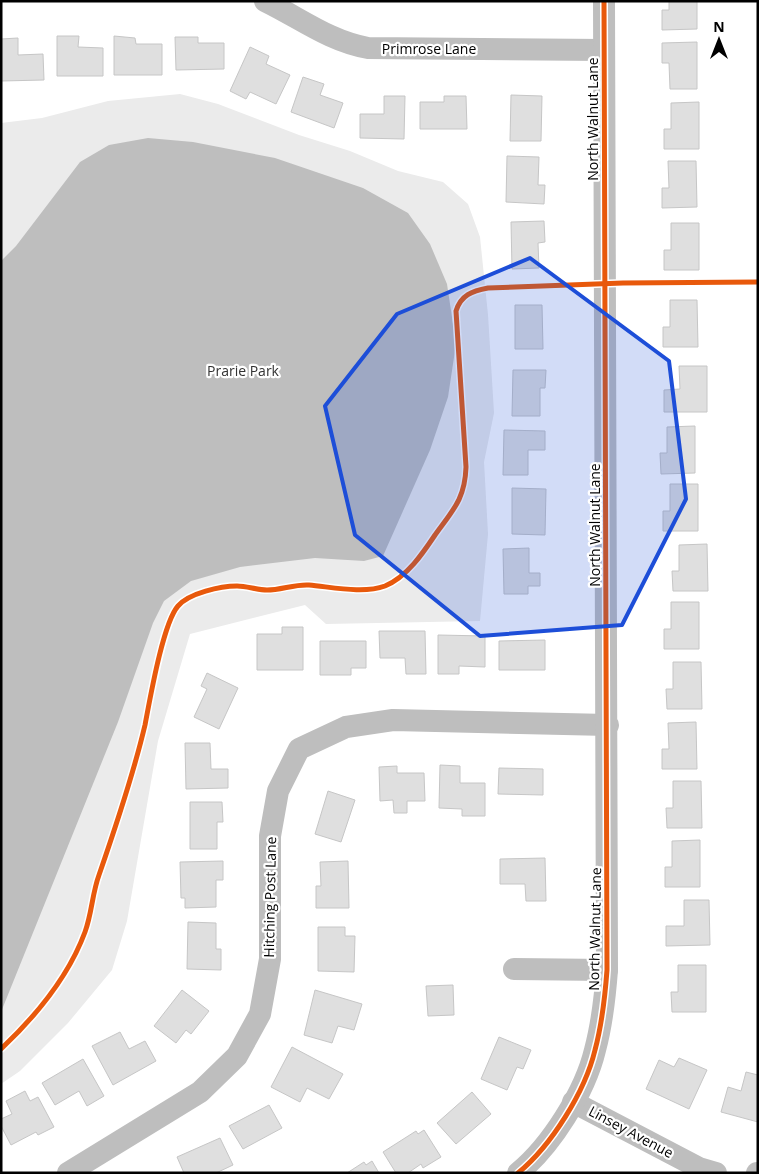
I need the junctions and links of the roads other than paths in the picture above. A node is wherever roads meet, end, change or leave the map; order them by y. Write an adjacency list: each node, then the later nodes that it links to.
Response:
1 (265, 1): 3 (street, Primrose Lane)
2 (604, 1): 3 (street, North Walnut Lane)
3 (604, 50): 4 (street, North Walnut Lane)
4 (608, 725): 6 (street, North Walnut Lane); 8 (street, Hitching Post Lane)
5 (514, 969): 6 (street)
6 (607, 970): 7 (street, North Walnut Lane)
7 (573, 1102): 9 (street, North Walnut Lane); 10 (street, Linsey Avenue)
8 (68, 1173)
9 (518, 1173)
10 (716, 1173)

